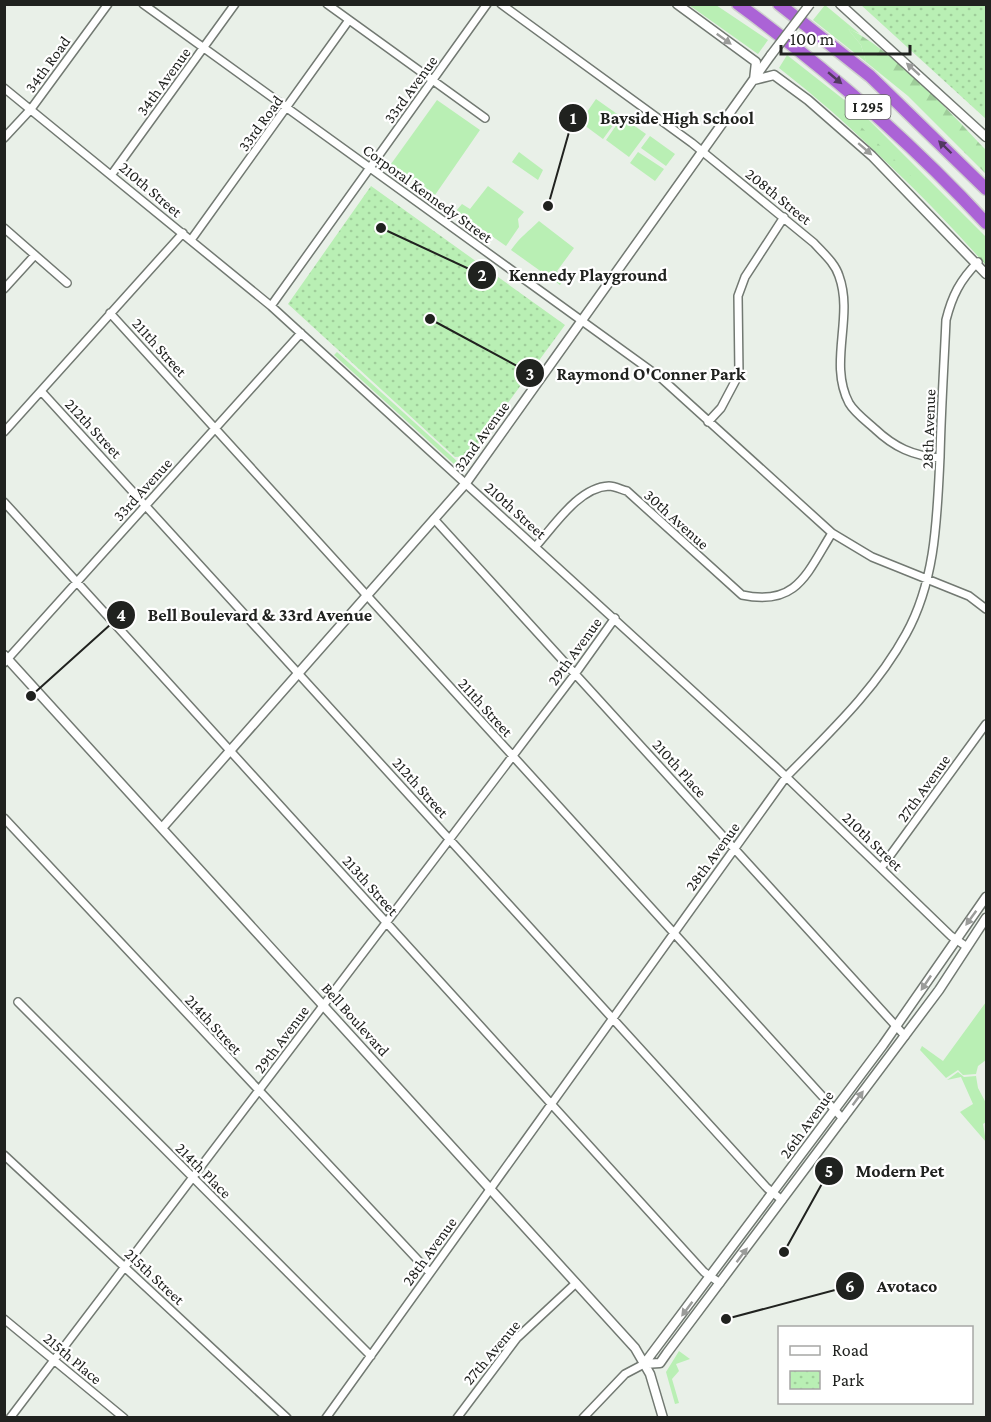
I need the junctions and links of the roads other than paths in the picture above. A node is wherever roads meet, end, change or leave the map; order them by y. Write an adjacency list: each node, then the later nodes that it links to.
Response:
1 (108, 4): 18 (street, 34th Road)
2 (143, 4): 13 (street, Corporal Kennedy Street)
3 (235, 4): 13 (street, 34th Avenue)
4 (327, 4): 12 (street)
5 (487, 4): 15 (street, 33rd Avenue)
6 (501, 4): 22 (street, 208th Street)
7 (676, 4): 14 (street, one-way to 14)
8 (738, 4): 27 (highway, I 295, one-way to 27)
9 (778, 4): 25 (highway, I 295, one-way to 9)
10 (810, 4): 14 (street, 32nd Avenue, bridge)
11 (840, 4): 20 (street, one-way to 11)
12 (349, 20): 15 (street); 17 (street, 33rd Road)
13 (203, 49): 17 (street, Corporal Kennedy Street); 24 (street, 34th Avenue)
14 (754, 80): 22 (street, 32nd Avenue); 32 (street, one-way to 32)
15 (432, 81): 19 (street); 23 (street, 33rd Avenue)
16 (4, 88): 18 (street, 210th Street)
17 (287, 108): 23 (street, Corporal Kennedy Street); 30 (street, 33rd Road)
18 (31, 109): 21 (street, 34th Road); 24 (street, 210th Street)
19 (485, 118)
20 (987, 137)
21 (4, 138)
22 (703, 152): 26 (street, 208th Street); 38 (street, 32nd Avenue)
23 (371, 168): 36 (street, 33rd Avenue); 38 (street, Corporal Kennedy Street)
24 (112, 174): 29 (street, 210th Street)
25 (987, 189)
26 (784, 216): 41 (street); 44 (street, 208th Street)
27 (987, 223)
28 (4, 228): 31 (street)
29 (183, 233): 30 (street, 210th Street); 37 (street)
30 (191, 240): 36 (street, 210th Street)
31 (35, 255): 34 (street); 35 (street)
32 (978, 262): 33 (street); 44 (street, 28th Avenue)
33 (987, 274)
34 (68, 283)
35 (4, 289)
36 (271, 306): 39 (street, 210th Street)
37 (110, 313): 40 (street); 42 (street, 211th Street)
38 (582, 321): 41 (street, Corporal Kennedy Street); 45 (street, 32nd Avenue)
39 (301, 333): 42 (street, 33rd Avenue); 45 (street, 210th Street)
40 (41, 391): 43 (street); 47 (street, 212th Street)
41 (708, 422): 49 (street, Corporal Kennedy Street)
42 (215, 428): 47 (street, 33rd Avenue); 53 (street, 211th Street)
43 (4, 432)
44 (940, 459): 51 (street, 28th Avenue)
45 (466, 483): 48 (street, 32nd Avenue); 50 (street, 210th Street)
46 (4, 502): 52 (street, 213th Street)
47 (147, 505): 52 (street, 33rd Avenue); 57 (street, 212th Street)
48 (434, 519): 53 (street, 32nd Avenue); 58 (street, 210th Place)
49 (832, 533): 50 (street, 30th Avenue); 51 (street, Corporal Kennedy Street)
50 (536, 546): 55 (street, 210th Street)
51 (928, 577): 54 (street, Corporal Kennedy Street); 62 (street, 28th Avenue)
52 (78, 582): 56 (street, 33rd Avenue); 60 (street, 213th Street)
53 (366, 595): 57 (street, 32nd Avenue); 61 (street, 211th Street)
54 (987, 609)
55 (615, 618): 58 (street, 29th Avenue); 62 (street, 210th Street)
56 (6, 659): 64 (street, Bell Boulevard)
57 (298, 673): 60 (street, 32nd Avenue); 65 (street, 212th Street)
58 (575, 674): 61 (street, 29th Avenue); 66 (street, 210th Place)
59 (987, 724): 67 (street, 27th Avenue)
60 (231, 750): 64 (street, 32nd Avenue); 70 (street, 213th Street)
61 (513, 756): 65 (street, 29th Avenue); 71 (street, 211th Street)
62 (786, 777): 66 (street, 28th Avenue); 67 (street, 210th Street)
63 (4, 818): 79 (street, 214th Street)
64 (162, 828): 75 (street, Bell Boulevard)
65 (449, 839): 70 (street, 29th Avenue); 76 (street, 212th Street)
66 (735, 848): 71 (street, 28th Avenue); 77 (street, 210th Place)
67 (881, 868): 72 (street, 210th Street)
68 (987, 897): 72 (street, 26th Avenue, one-way to 72)
69 (987, 918): 73 (street, 26th Avenue)
70 (387, 922): 75 (street, 29th Avenue); 80 (street, 213th Street)
71 (674, 933): 76 (street, 28th Avenue); 81 (street, 211th Street)
72 (955, 939): 73 (street, 210th Street); 77 (street, 26th Avenue, one-way to 77)
73 (967, 947): 78 (street, 26th Avenue)
74 (18, 1002): 84 (street, 214th Place)
75 (324, 1005): 79 (street, 29th Avenue); 85 (street, Bell Boulevard)
76 (612, 1018): 80 (street, 28th Avenue); 86 (street, 212th Street)
77 (897, 1026): 78 (street, 210th Place); 81 (street, 26th Avenue)
78 (905, 1036): 82 (street, 26th Avenue, one-way to 78)
79 (258, 1091): 84 (street, 29th Avenue); 89 (street, 214th Street)
80 (552, 1103): 85 (street, 28th Avenue); 90 (street, 213th Street)
81 (834, 1110): 82 (street, 211th Street); 86 (street, 26th Avenue)
82 (843, 1119): 87 (street, 26th Avenue)
83 (4, 1155): 88 (street, 215th Street)
84 (192, 1177): 88 (street, 29th Avenue); 94 (street, 214th Place)
85 (491, 1189): 89 (street, 28th Avenue); 91 (street, Bell Boulevard)
86 (774, 1193): 87 (street, 212th Street); 90 (street, 26th Avenue)
87 (782, 1200): 92 (street, 26th Avenue, one-way to 87)
88 (124, 1266): 95 (street, 29th Avenue); 99 (street, 215th Street)
89 (430, 1272): 94 (street, 28th Avenue)
90 (711, 1277): 92 (street, 213th Street); 96 (street, 26th Avenue, one-way to 96)
91 (576, 1283): 96 (street, Bell Boulevard); 101 (street, 27th Avenue)
92 (720, 1283): 96 (street, 26th Avenue)
93 (4, 1318): 95 (street, 215th Place)
94 (371, 1356): 100 (street, 28th Avenue)
95 (54, 1359): 97 (street, 29th Avenue); 98 (street, 215th Place)
96 (644, 1364): 102 (street, 26th Avenue); 103 (street, Bell Boulevard)
97 (10, 1418)
98 (124, 1418)
99 (287, 1418)
100 (326, 1418)
101 (457, 1418)
102 (583, 1418)
103 (663, 1418)

